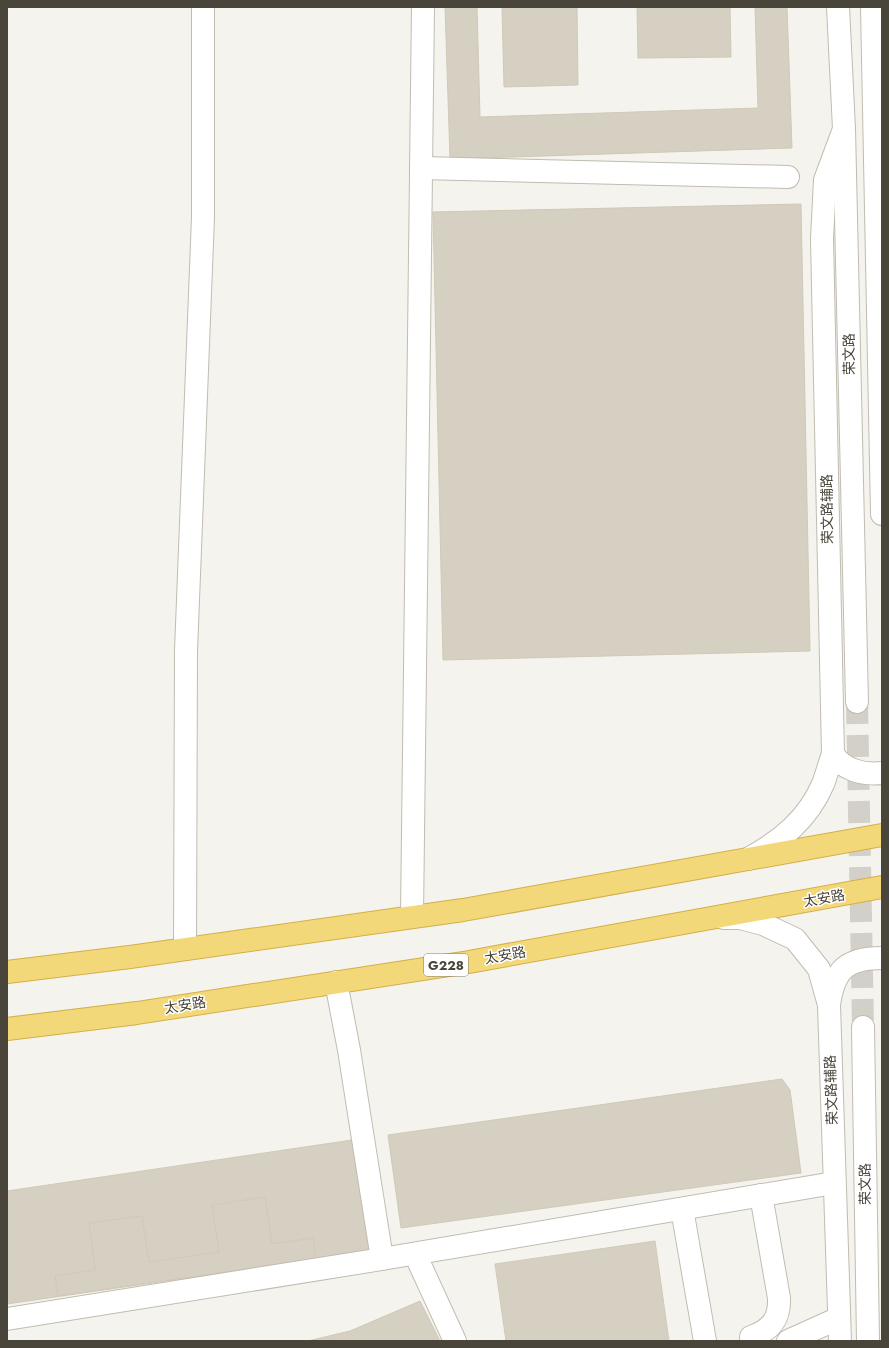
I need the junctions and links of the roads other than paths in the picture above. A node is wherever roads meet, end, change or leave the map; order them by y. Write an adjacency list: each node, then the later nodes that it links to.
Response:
1 (203, 7): 19 (street)
2 (423, 7): 8 (street)
3 (838, 7): 6 (street, 荣文路)
4 (872, 7): 5 (street)
5 (877, 40): 7 (street)
6 (844, 128): 11 (street, 荣文路); 12 (street, 荣文路辅路)
7 (878, 137): 10 (street)
8 (421, 168): 9 (street); 17 (street)
9 (788, 177)
10 (882, 514)
11 (857, 702)
12 (833, 754): 13 (street); 15 (street, 荣文路辅路)
13 (882, 773)
14 (882, 835): 15 (highway)
15 (748, 859): 17 (highway)
16 (882, 887): 18 (highway, 太安路 / G228)
17 (412, 917): 19 (highway)
18 (709, 918): 22 (highway, 太安路 / G228); 23 (street, 荣文路辅路)
19 (185, 949): 21 (highway)
20 (882, 958): 23 (street)
21 (7, 972)
22 (336, 982): 25 (highway, 太安路 / G228); 30 (street)
23 (828, 1005): 26 (street, 荣文路辅路)
24 (863, 1027): 38 (street, 荣文路)
25 (7, 1028)
26 (834, 1183): 27 (street); 31 (street, 荣文路辅路)
27 (762, 1195): 28 (street); 33 (street)
28 (682, 1209): 29 (street); 35 (street)
29 (415, 1254): 30 (street); 34 (street)
30 (382, 1259): 32 (street)
31 (839, 1318): 36 (street); 37 (street, 荣文路辅路)
32 (7, 1319)
33 (751, 1337)
34 (454, 1341)
35 (705, 1341)
36 (788, 1341)
37 (840, 1341)
38 (868, 1341)

